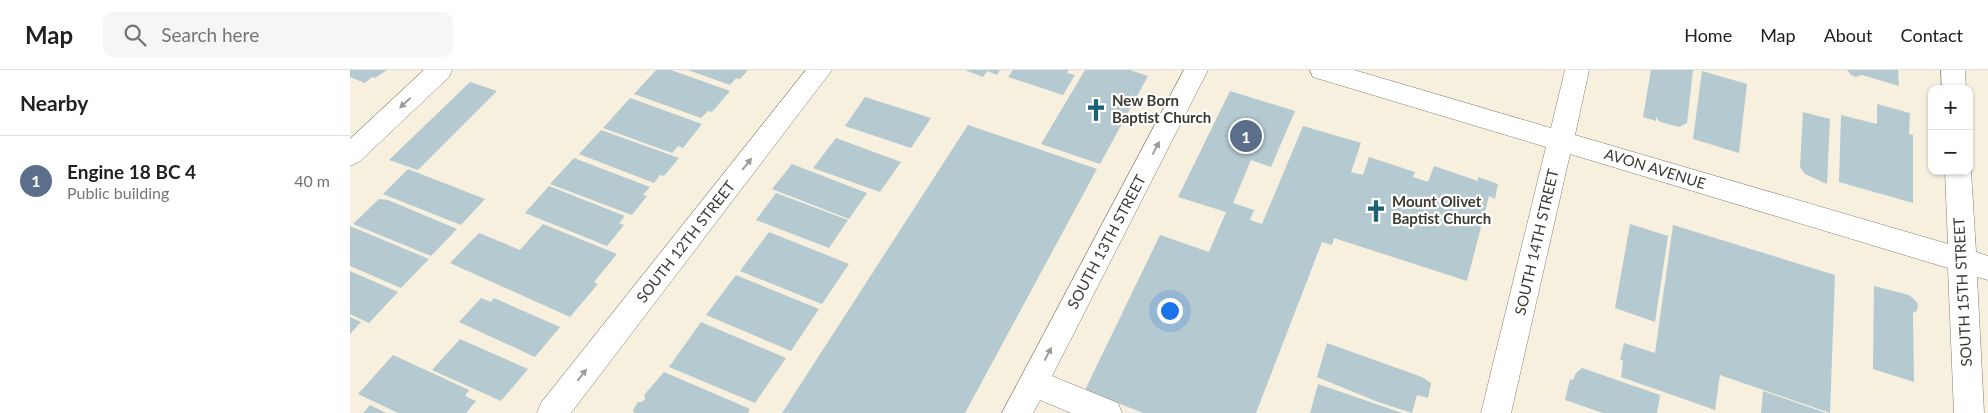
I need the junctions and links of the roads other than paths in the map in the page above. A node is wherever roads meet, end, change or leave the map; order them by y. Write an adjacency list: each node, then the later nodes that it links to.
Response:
1 (440, 70): 9 (street, one-way to 9)
2 (820, 70): 13 (street, SOUTH 12TH STREET, one-way to 2)
3 (1196, 70): 12 (street, SOUTH 13TH STREET, one-way to 3)
4 (1322, 70): 8 (street, AVON AVENUE)
5 (1577, 70): 8 (street, SOUTH 14TH STREET)
6 (1953, 70): 7 (street)
7 (1954, 85)
8 (1561, 141): 11 (street, AVON AVENUE); 16 (street, SOUTH 14TH STREET)
9 (350, 155)
10 (1959, 175): 11 (street, SOUTH 15TH STREET)
11 (1975, 264): 17 (street, SOUTH 15TH STREET)
12 (1033, 383): 14 (street, SOUTH 13TH STREET); 15 (street)
13 (552, 413)
14 (1017, 413)
15 (1106, 413)
16 (1496, 413)
17 (1969, 413)

